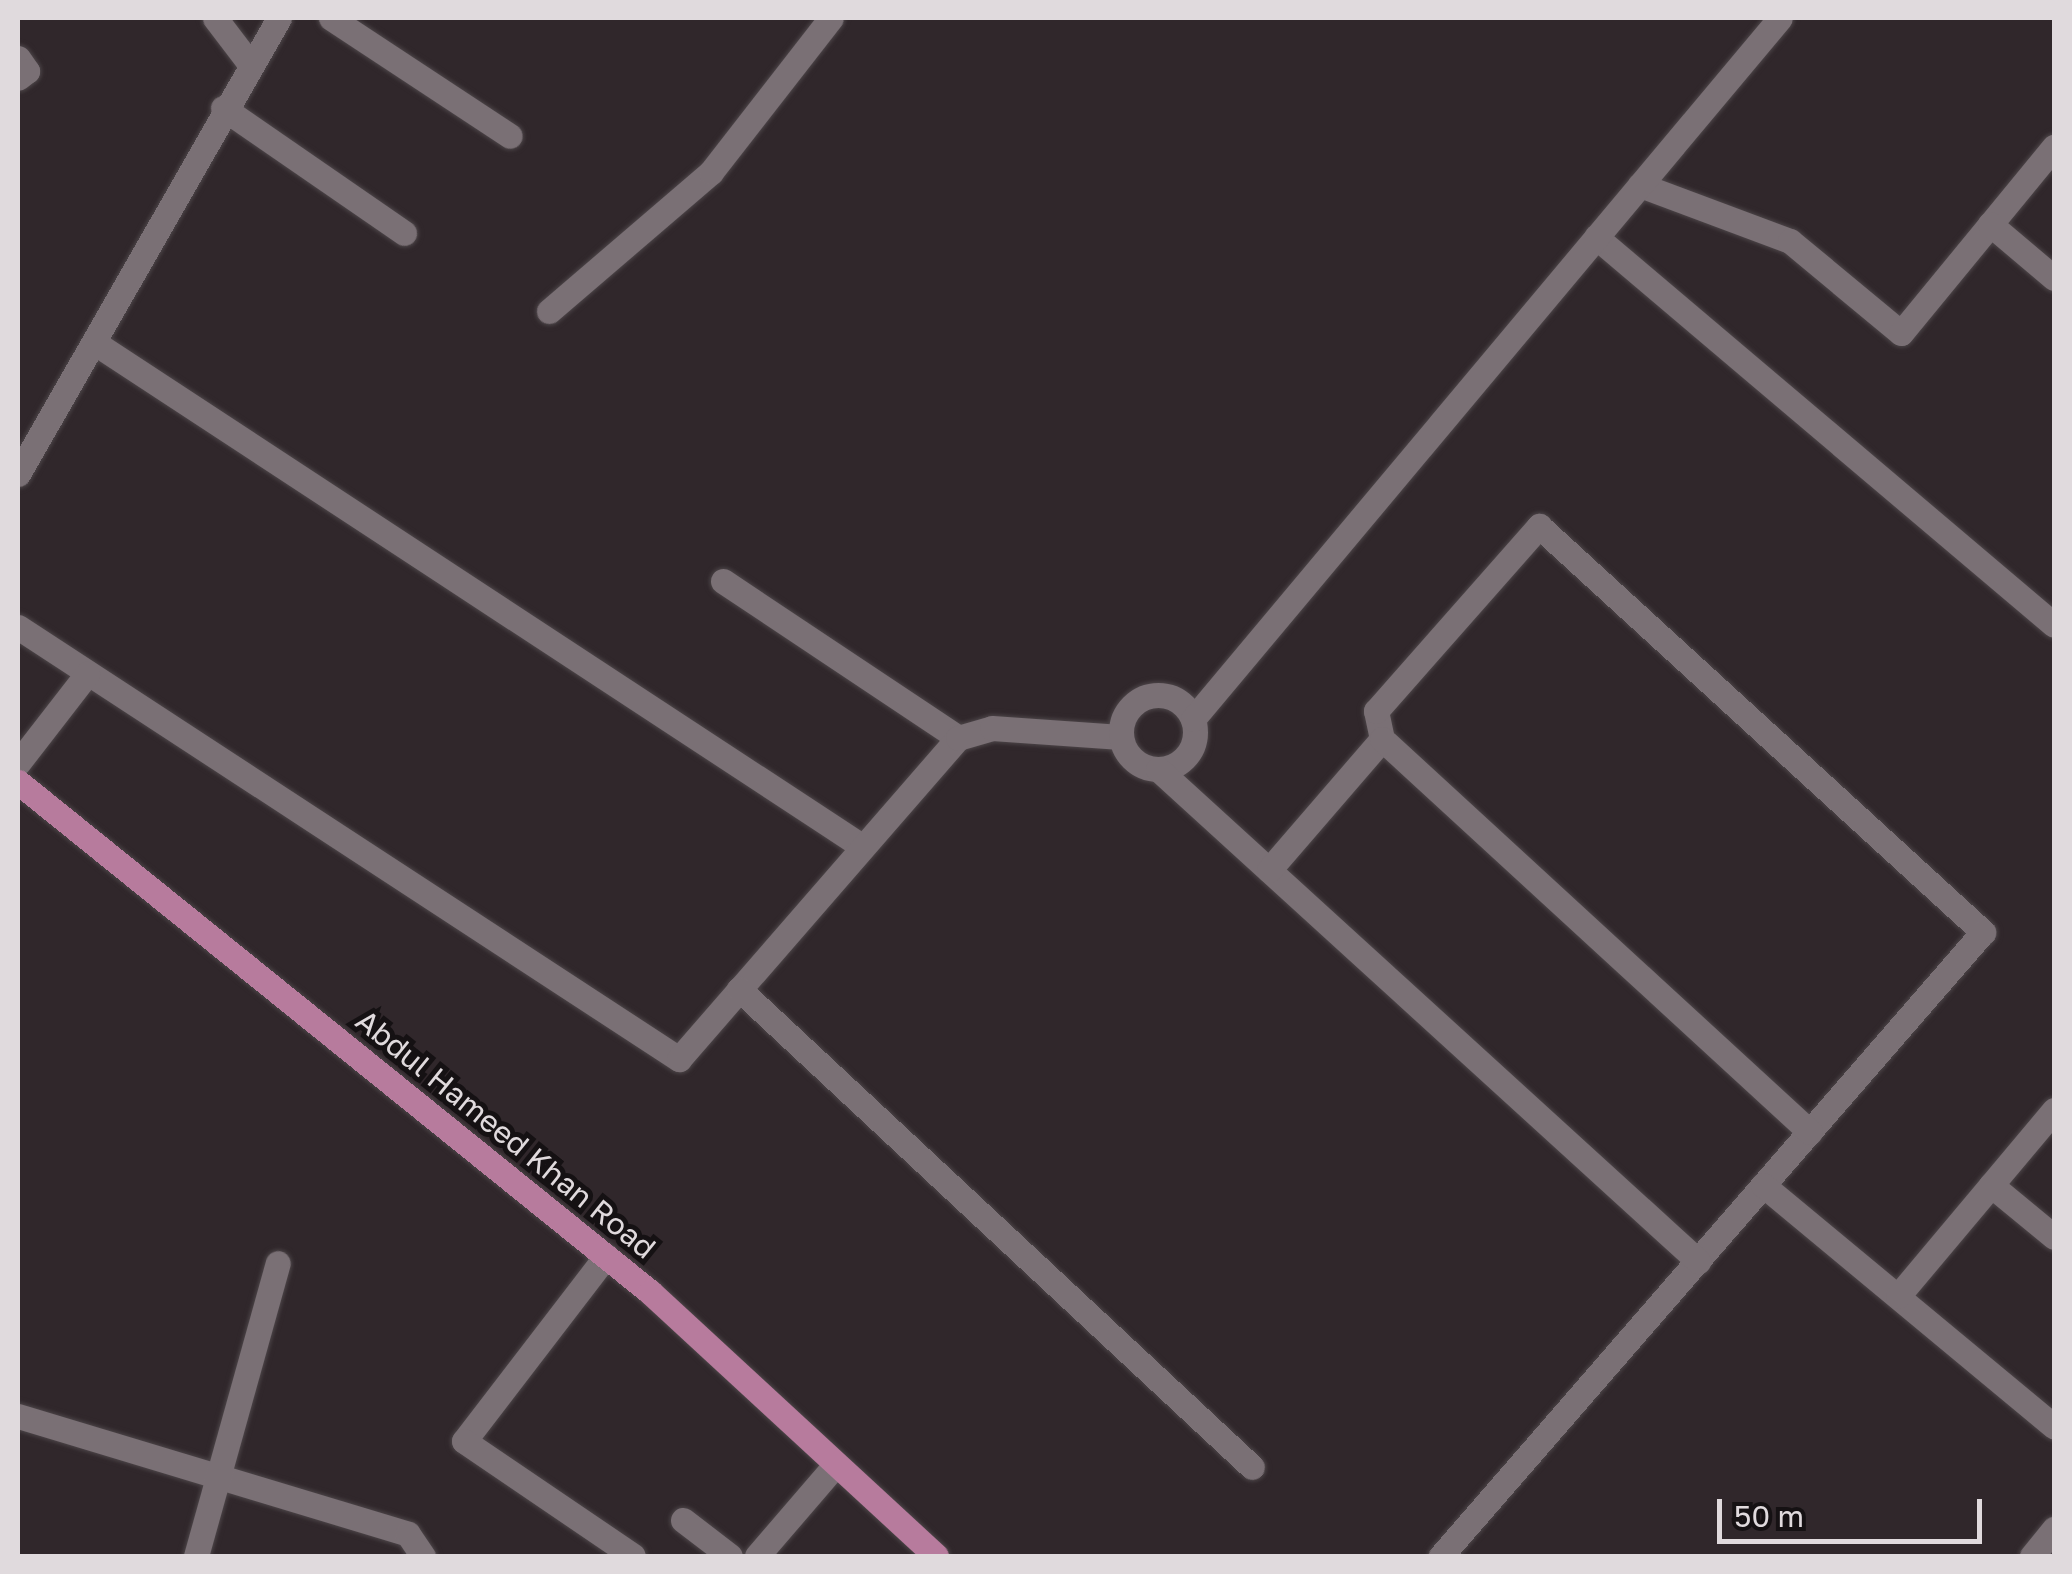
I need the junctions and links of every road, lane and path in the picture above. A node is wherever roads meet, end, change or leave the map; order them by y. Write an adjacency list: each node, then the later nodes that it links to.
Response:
1 (215, 18): 7 (street)
2 (279, 18): 7 (street)
3 (331, 18): 10 (street)
4 (830, 18): 17 (street)
5 (1780, 18): 12 (street)
6 (18, 58): 8 (street)
7 (250, 64): 9 (street)
8 (18, 78)
9 (223, 108): 14 (street); 18 (street)
10 (510, 136)
11 (2054, 147): 13 (street)
12 (1640, 184): 13 (street); 15 (street)
13 (1990, 224): 16 (street)
14 (404, 233)
15 (1596, 238): 21 (street); 24 (street)
16 (2054, 278)
17 (549, 311)
18 (95, 342): 19 (street); 31 (street)
19 (18, 474)
20 (722, 582): 25 (street)
21 (2054, 625)
22 (18, 627): 23 (street)
23 (87, 674): 28 (street); 33 (street)
24 (1193, 719): 26 (street); 29 (street)
25 (958, 738): 26 (street); 31 (street)
26 (1121, 738): 29 (street)
27 (1382, 739): 32 (street); 35 (street); 35 (street)
28 (18, 763)
29 (1158, 770): 32 (street)
30 (18, 782): 39 (main road, Abdul Hameed Khan Road)
31 (860, 844): 33 (street)
32 (1269, 870): 40 (street)
33 (739, 989): 46 (street)
34 (2054, 1110): 36 (street)
35 (1810, 1132): 37 (street)
36 (1991, 1185): 38 (street); 42 (street)
37 (1763, 1186): 40 (street); 42 (street)
38 (2054, 1237)
39 (606, 1256): 45 (main road, Abdul Hameed Khan Road); 52 (street)
40 (1698, 1261): 56 (street)
41 (278, 1264): 47 (street)
42 (1898, 1296): 44 (street)
43 (18, 1416): 47 (street)
44 (2054, 1427)
45 (836, 1464): 54 (street); 55 (main road, Abdul Hameed Khan Road)
46 (1252, 1468)
47 (220, 1477): 50 (street); 51 (street)
48 (683, 1520): 53 (street)
49 (2054, 1529): 57 (street)
50 (196, 1556)
51 (423, 1556)
52 (633, 1556)
53 (730, 1556)
54 (757, 1556)
55 (936, 1556)
56 (1441, 1556)
57 (2032, 1556)

